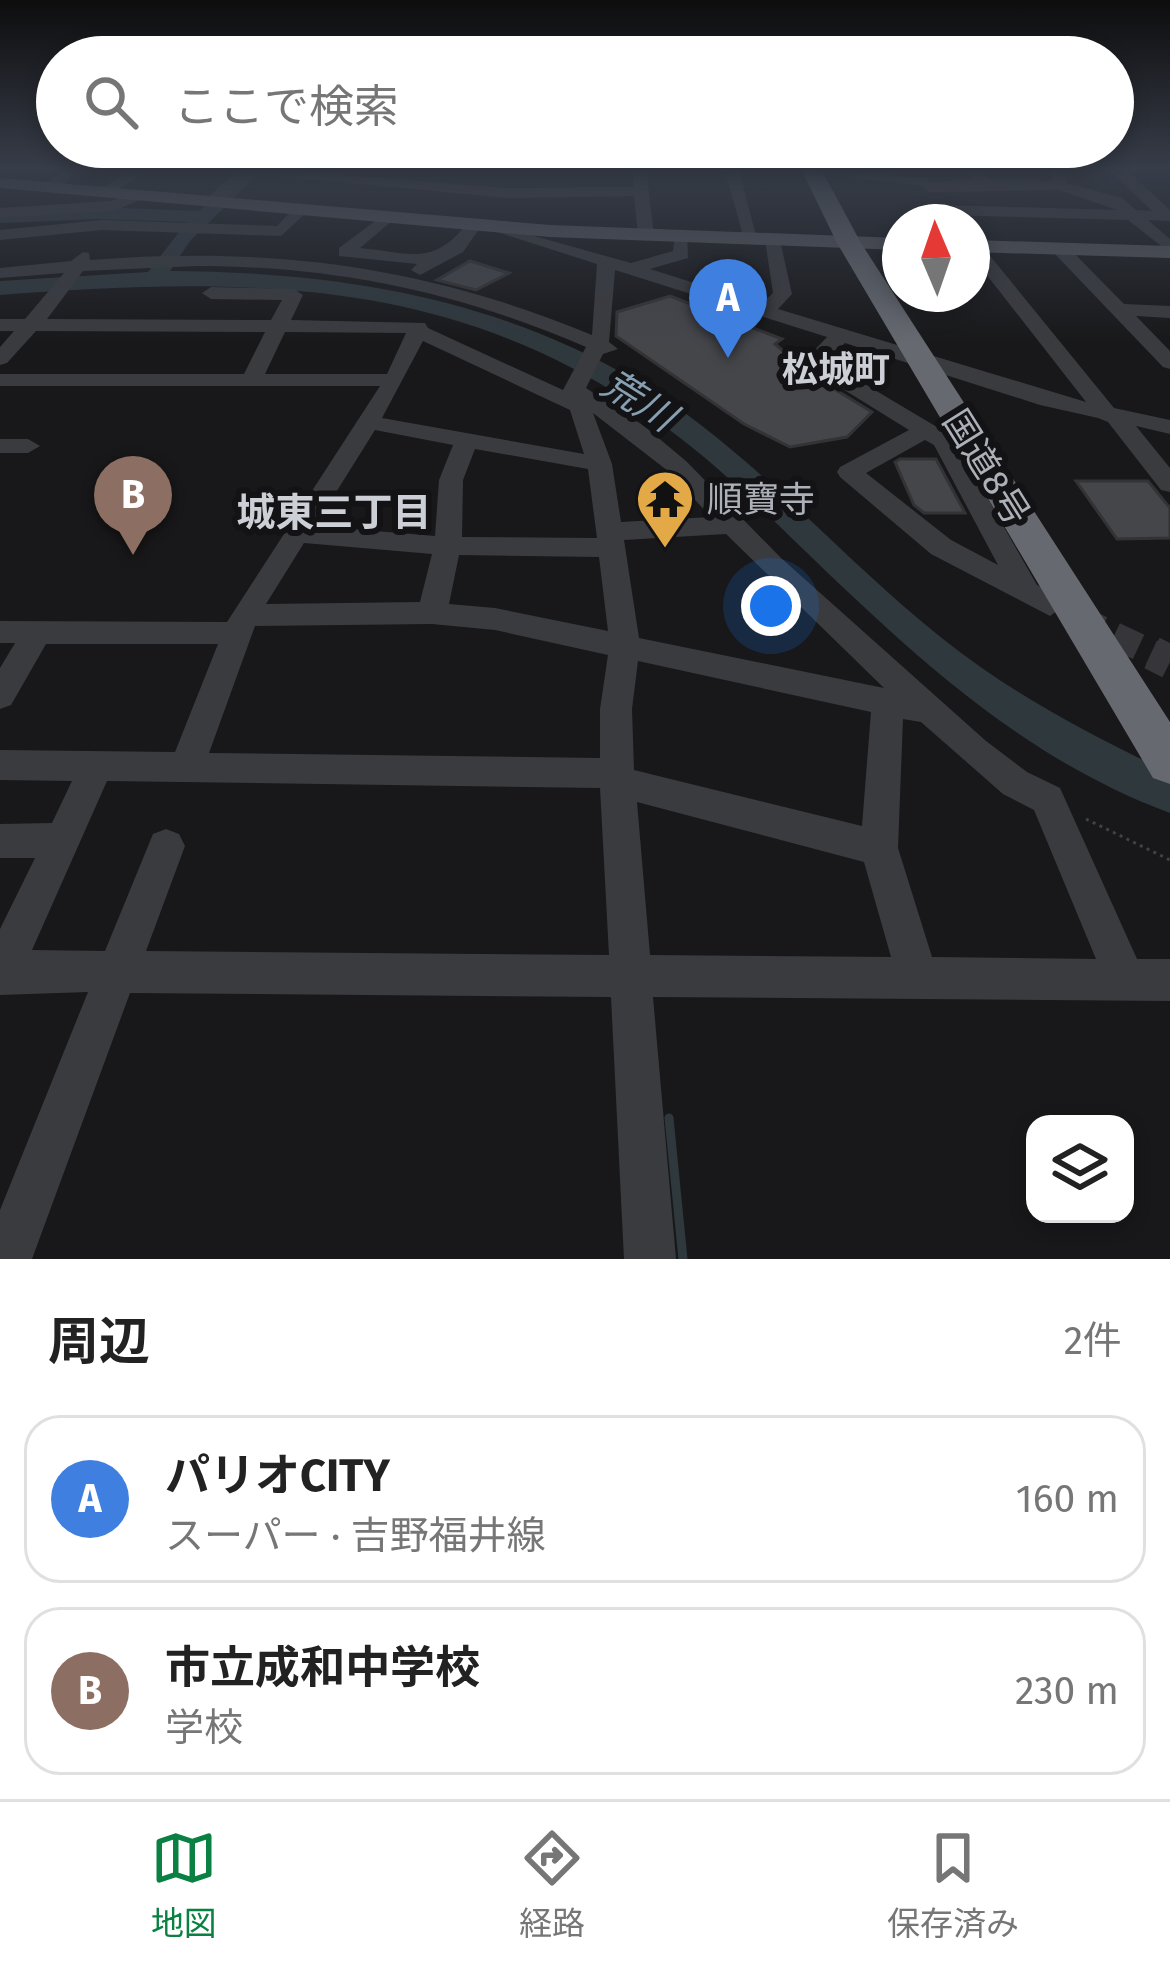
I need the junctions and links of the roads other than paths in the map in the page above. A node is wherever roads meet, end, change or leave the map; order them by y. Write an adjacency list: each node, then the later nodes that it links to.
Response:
1 (40, 226): 12 (street)
2 (100, 226): 24 (street)
3 (205, 226): 11 (street)
4 (286, 226): 11 (street)
5 (377, 226): 19 (street)
6 (488, 226): 13 (main road); 22 (street); 23 (street)
7 (645, 226): 13 (street)
8 (756, 226): 15 (street)
9 (852, 226): 16 (highway, 国道8号)
10 (1142, 226): 21 (street)
11 (231, 230): 19 (street)
12 (0, 235)
13 (646, 236): 14 (main road)
14 (682, 237): 15 (main road); 27 (street)
15 (762, 240): 16 (main road); 32 (street)
16 (861, 243): 17 (main road); 25 (highway, 国道8号); 42 (highway, 国道8号)
17 (882, 244)
18 (990, 247): 20 (main road)
19 (351, 248): 22 (street)
20 (1060, 249): 21 (main road); 31 (street)
21 (1170, 250)
22 (435, 261): 29 (street)
23 (606, 263): 27 (street); 40 (street)
24 (78, 266): 28 (street); 29 (street); 36 (street)
25 (882, 268)
26 (990, 268): 48 (street)
27 (628, 270): 32 (street)
28 (0, 273)
29 (404, 278): 40 (street)
30 (211, 293): 37 (street)
31 (1119, 310): 34 (street); 43 (street)
32 (763, 312): 39 (street)
33 (911, 312): 42 (highway, 国道8号)
34 (1170, 312)
35 (0, 325): 36 (street)
36 (34, 325): 37 (street); 41 (street)
37 (278, 327): 38 (street); 45 (street)
38 (418, 332): 46 (street); 47 (street)
39 (841, 335): 42 (street); 51 (street)
40 (600, 347): 47 (street)
41 (0, 359)
42 (933, 362): 48 (street); 69 (highway, 国道8号)
43 (1170, 363)
44 (0, 380): 45 (street)
45 (250, 380): 46 (street)
46 (395, 380): 49 (street)
47 (576, 392): 55 (street); 57 (street)
48 (1112, 415): 50 (street); 56 (street)
49 (368, 422): 52 (street); 58 (street)
50 (1170, 427)
51 (925, 430): 51 (street)
52 (467, 440): 55 (street); 60 (street)
53 (0, 446): 54 (street)
54 (28, 446)
55 (600, 464): 59 (street)
56 (1170, 484)
57 (733, 525): 59 (street); 68 (street)
58 (297, 533): 60 (street); 62 (street)
59 (610, 540): 60 (street); 65 (street)
60 (448, 545): 61 (street)
61 (432, 613): 62 (street); 65 (street)
62 (240, 624): 64 (street); 72 (street)
63 (0, 632): 64 (street)
64 (38, 632): 66 (street)
65 (625, 646): 67 (street); 73 (street)
66 (0, 696)
67 (888, 702): 68 (street); 77 (street)
68 (931, 711): 82 (street)
69 (1166, 738)
70 (0, 765): 71 (street)
71 (98, 765): 72 (street); 74 (street)
72 (187, 765): 73 (street)
73 (617, 777): 77 (street); 80 (street)
74 (62, 840): 75 (street); 78 (street)
75 (0, 841)
76 (166, 846): 79 (street)
77 (879, 848): 81 (street)
78 (0, 972): 79 (street)
79 (117, 972): 80 (street); 84 (street)
80 (631, 975): 81 (street); 85 (street)
81 (917, 977): 82 (street)
82 (1124, 980): 83 (street)
83 (1170, 980)
84 (6, 1259)
85 (650, 1259)

